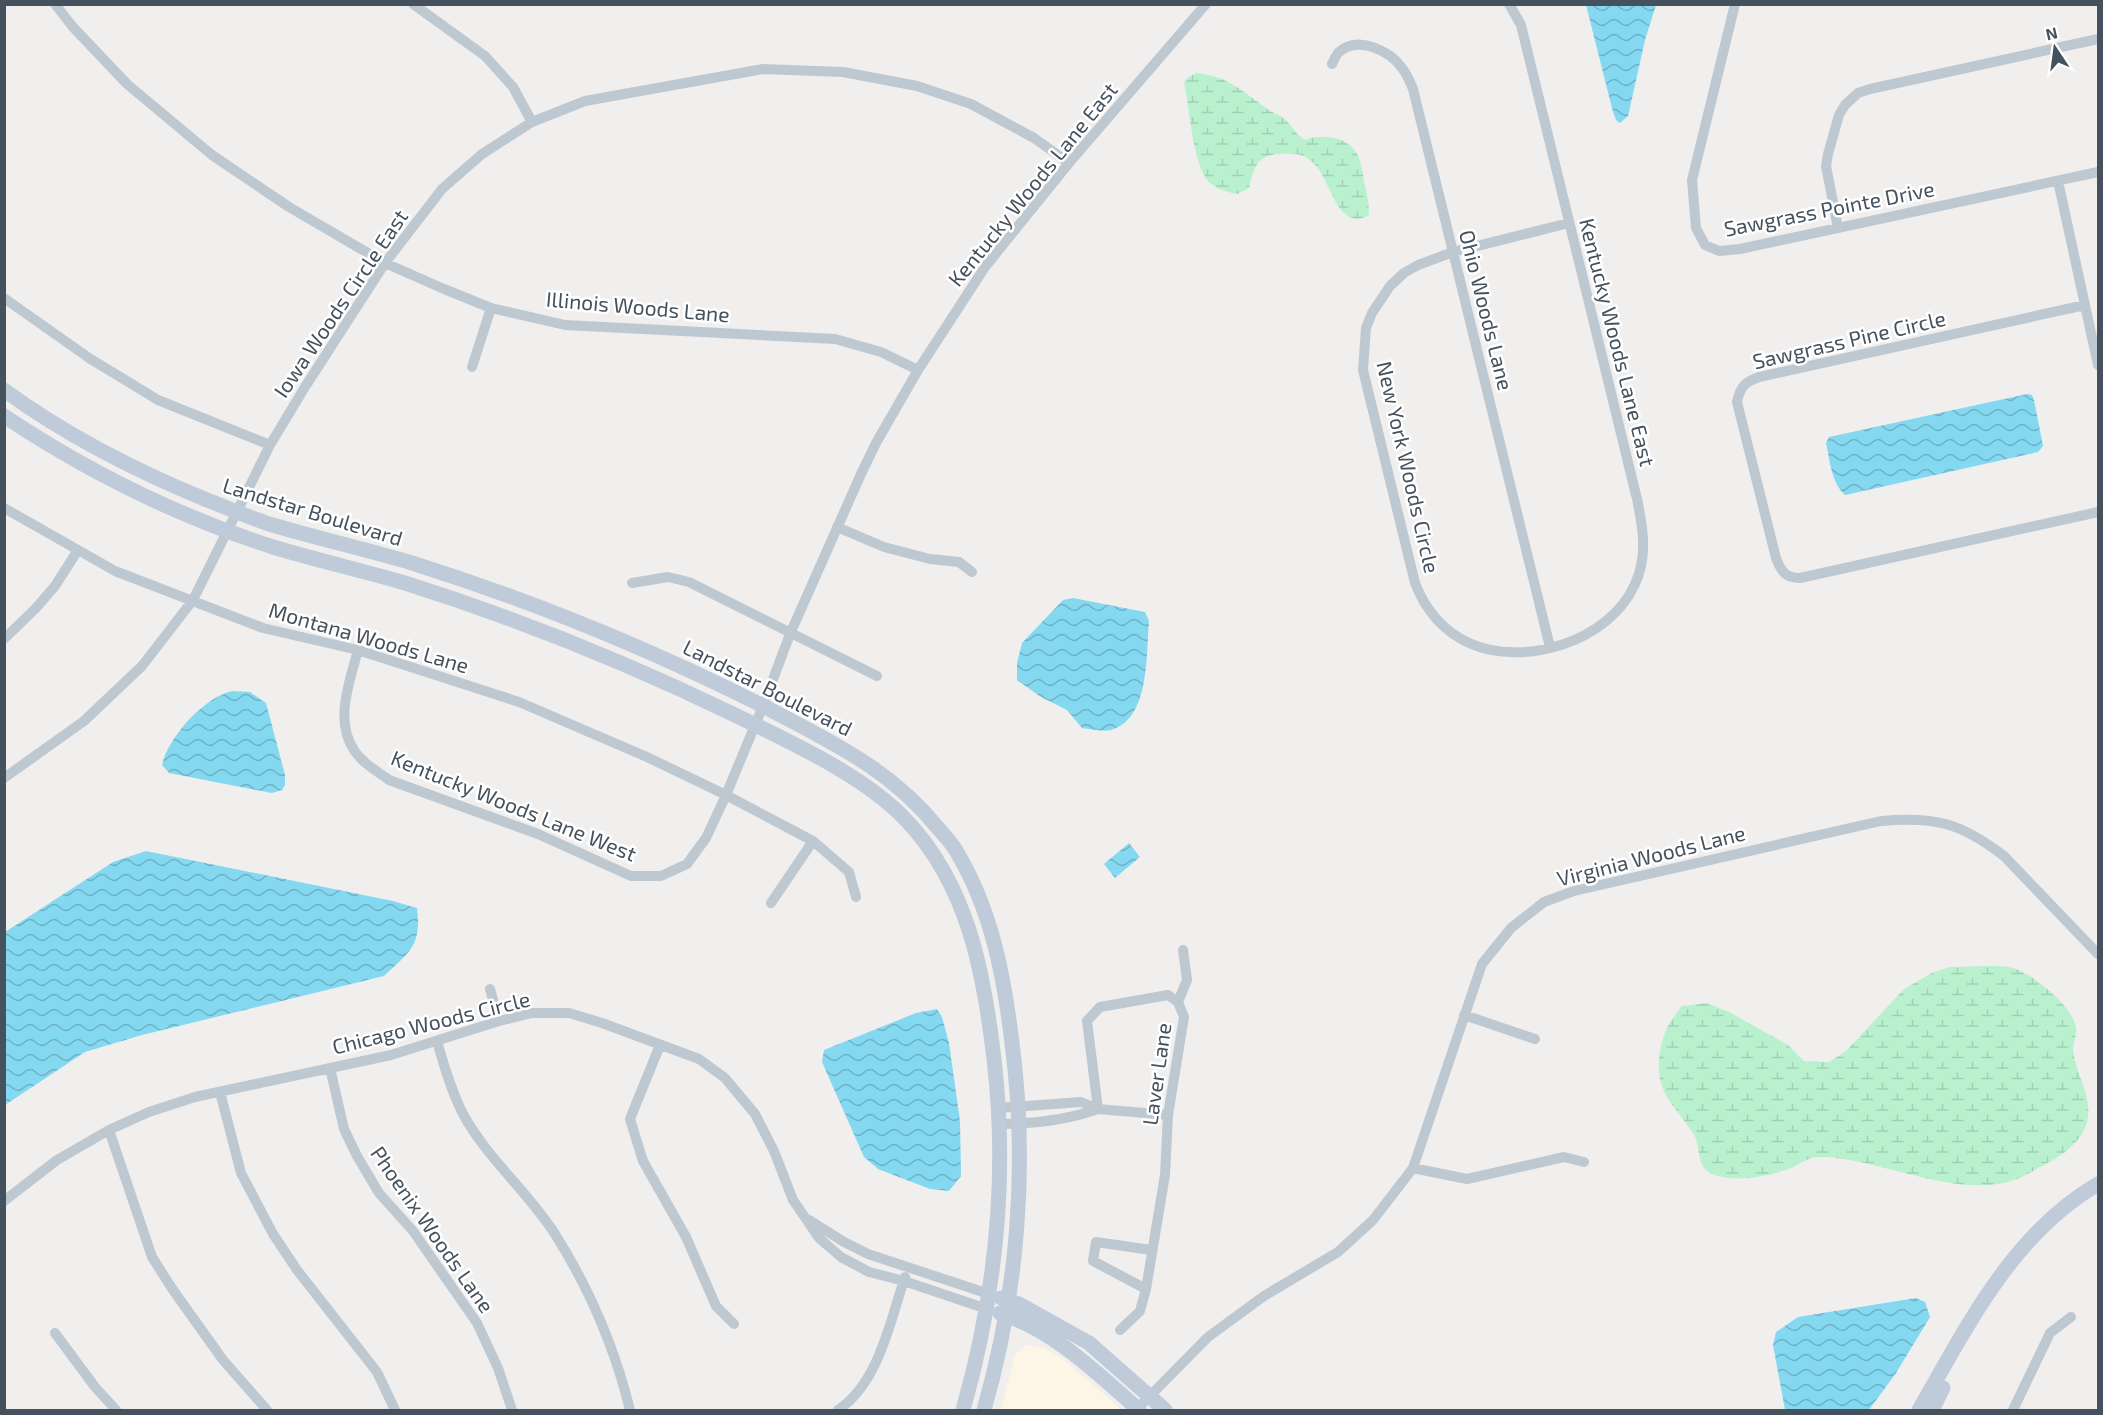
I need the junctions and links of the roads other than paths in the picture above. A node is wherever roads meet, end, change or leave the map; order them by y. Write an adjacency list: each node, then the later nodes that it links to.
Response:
1 (55, 4): 15 (street, Illinois Woods Lane)
2 (413, 4): 8 (street)
3 (1206, 4): 9 (street, Kentucky Woods Lane East)
4 (1509, 4): 12 (street, Kentucky Woods Lane East)
5 (1735, 4): 13 (street, Sawgrass Pointe Drive)
6 (2098, 39): 13 (street)
7 (1332, 64): 14 (street, Ohio Woods Lane)
8 (532, 122): 9 (street, Iowa Woods Circle East); 15 (street, Iowa Woods Circle East)
9 (1069, 163): 21 (street, Kentucky Woods Lane East)
10 (2098, 172): 11 (street, Sawgrass Pointe Drive)
11 (2058, 181): 13 (street, Sawgrass Pointe Drive); 17 (street)
12 (1569, 223): 14 (street, New York Woods Circle); 36 (street, Kentucky Woods Lane East)
13 (1838, 228)
14 (1453, 252): 36 (street, Ohio Woods Lane); 36 (street, New York Woods Circle)
15 (385, 263): 18 (street, Illinois Woods Lane); 24 (street, Iowa Woods Circle East)
16 (4, 298): 24 (street)
17 (2085, 305): 19 (street); 27 (street, Sawgrass Pine Circle)
18 (491, 308): 20 (street); 21 (street, Illinois Woods Lane)
19 (2098, 365)
20 (472, 367)
21 (918, 370): 28 (street, Kentucky Woods Lane East)
22 (4, 390): 26 (street, Landstar Boulevard)
23 (4, 416): 29 (street, Landstar Boulevard)
24 (270, 445): 26 (street, Iowa Woods Circle East)
25 (4, 508): 30 (street, Montana Woods Lane)
26 (237, 512): 29 (street, Iowa Woods Circle East); 39 (street, Landstar Boulevard)
27 (2098, 512)
28 (837, 527): 31 (street); 34 (street, Kentucky Woods Lane East)
29 (227, 530): 33 (street, Iowa Woods Circle East); 40 (street, Landstar Boulevard)
30 (78, 550): 33 (street, Montana Woods Lane); 35 (street)
31 (972, 573)
32 (632, 583): 34 (street)
33 (193, 600): 37 (street, Montana Woods Lane); 41 (street, Iowa Woods Circle East)
34 (790, 634): 38 (street); 39 (street, Kentucky Woods Lane East)
35 (4, 639)
36 (1550, 647)
37 (358, 650): 42 (street, Montana Woods Lane); 42 (street, Kentucky Woods Lane West)
38 (877, 676)
39 (763, 706): 40 (street, Kentucky Woods Lane East); 57 (street, Landstar Boulevard)
40 (755, 726): 42 (street, Kentucky Woods Lane West); 58 (street, Landstar Boulevard)
41 (4, 778)
42 (726, 795): 43 (street, Montana Woods Lane)
43 (813, 841): 44 (street, Montana Woods Lane); 45 (street)
44 (856, 897)
45 (771, 903)
46 (1183, 950): 49 (street)
47 (2098, 954): 50 (street, Virginia Woods Lane)
48 (490, 988): 51 (street)
49 (1178, 1002): 59 (street, Laver Lane); 60 (street, Laver Lane)
50 (1464, 1016): 52 (street); 65 (street, Virginia Woods Lane)
51 (499, 1021): 53 (street, Chicago Woods Circle); 54 (street, Chicago Woods Circle)
52 (1535, 1039)
53 (437, 1041): 55 (street, Chicago Woods Circle); 86 (street)
54 (660, 1045): 68 (street, Chicago Woods Circle); 78 (street)
55 (330, 1068): 56 (street, Chicago Woods Circle); 85 (street, Phoenix Woods Lane)
56 (220, 1092): 63 (street, Chicago Woods Circle); 84 (street)
57 (1019, 1107): 58 (street); 59 (street); 62 (street, Landstar Boulevard)
58 (998, 1108): 61 (street, Landstar Boulevard)
59 (1098, 1109): 60 (street); 62 (street)
60 (1168, 1115): 69 (street, Laver Lane)
61 (999, 1124): 62 (street); 73 (street, Landstar Boulevard)
62 (1020, 1124): 74 (street, Landstar Boulevard)
63 (109, 1130): 67 (street, Chicago Woods Circle); 83 (street)
64 (1584, 1162): 65 (street)
65 (1413, 1168): 81 (street, Virginia Woods Lane)
66 (2098, 1185): 76 (street)
67 (4, 1201)
68 (804, 1216): 70 (street, Chicago Woods Circle); 71 (street, Chicago Woods Circle)
69 (1151, 1250): 72 (street, Laver Lane); 72 (street)
70 (908, 1268): 71 (street); 73 (street, Chicago Woods Circle)
71 (904, 1281): 75 (street, Chicago Woods Circle); 87 (street)
72 (1146, 1289): 79 (street, Laver Lane)
73 (989, 1294): 74 (street); 75 (street, Landstar Boulevard)
74 (1008, 1308): 75 (street); 81 (street); 89 (street, Landstar Boulevard); 90 (street)
75 (987, 1309): 88 (street, Landstar Boulevard)
76 (1974, 1316): 92 (street); 93 (street)
77 (2071, 1317): 94 (street)
78 (734, 1324)
79 (1120, 1330)
80 (55, 1333): 82 (street)
81 (1149, 1397): 90 (street, Virginia Woods Lane); 91 (street)
82 (116, 1410)
83 (267, 1410)
84 (395, 1410)
85 (512, 1410)
86 (630, 1410)
87 (838, 1410)
88 (963, 1410)
89 (984, 1410)
90 (1138, 1410)
91 (1165, 1410)
92 (1919, 1410)
93 (1932, 1410)
94 (2013, 1410)

